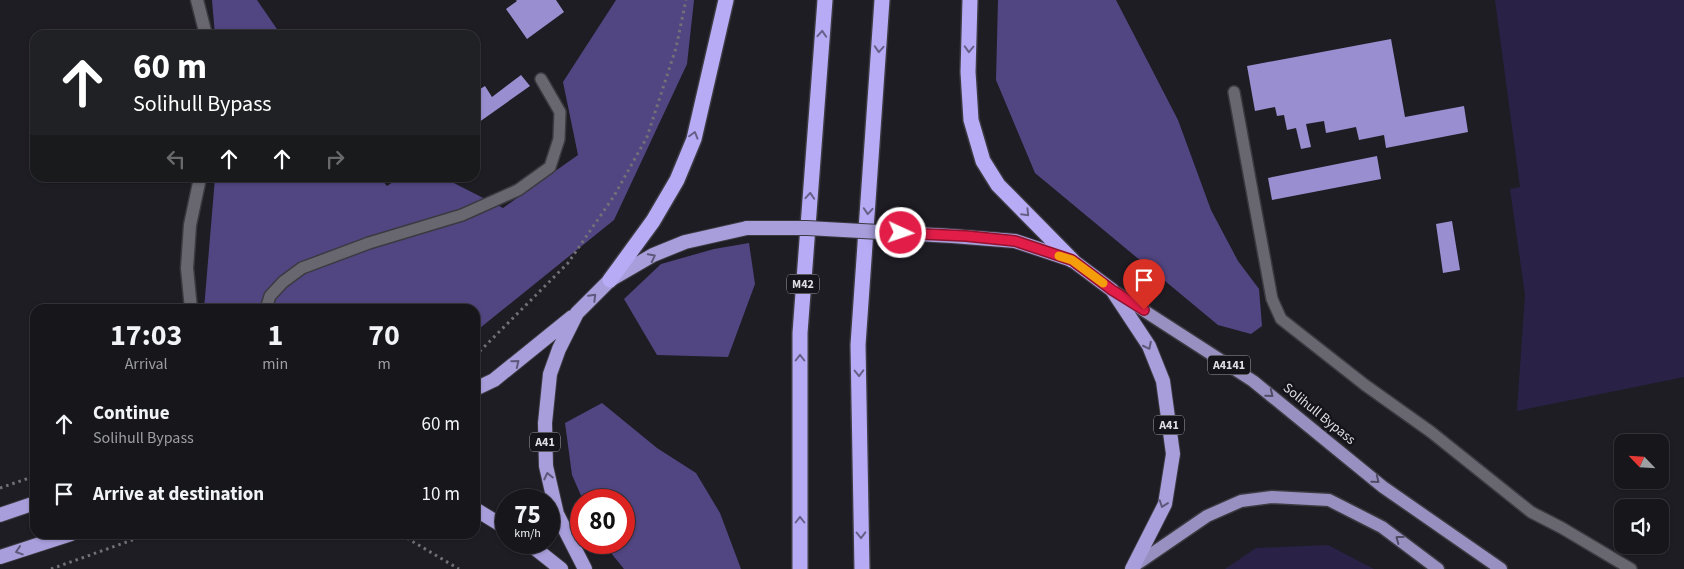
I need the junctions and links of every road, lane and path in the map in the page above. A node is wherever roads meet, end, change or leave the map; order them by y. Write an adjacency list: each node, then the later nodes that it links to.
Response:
1 (197, 0): 7 (street)
2 (686, 0): 17 (path)
3 (726, 0): 12 (highway, one-way to 3)
4 (825, 0): 35 (highway, M42, one-way to 4)
5 (882, 0): 36 (highway, one-way to 36)
6 (970, 0): 11 (highway, one-way to 11)
7 (205, 30)
8 (541, 78): 15 (lane)
9 (1234, 92): 39 (lane)
10 (199, 182): 14 (street)
11 (1072, 260): 12 (highway, A41, one-way to 11, bridge); 13 (highway, A41)
12 (610, 280): 16 (highway, A41, one-way to 12)
13 (1112, 290): 30 (highway, A41, one-way to 30); 38 (main road, Solihull Bypass / A4141, one-way to 38)
14 (191, 304)
15 (268, 304)
16 (577, 313): 18 (highway, A41, one-way to 16); 34 (highway, A41, one-way to 16)
17 (480, 351)
18 (480, 387)
19 (30, 478): 20 (path)
20 (0, 488)
21 (30, 505): 23 (highway)
22 (480, 512): 24 (highway)
23 (0, 515)
24 (495, 521)
25 (56, 539): 29 (highway, one-way to 29)
26 (135, 539): 31 (path)
27 (408, 539): 32 (path)
28 (542, 554): 33 (highway)
29 (0, 557)
30 (1133, 567): 37 (main road, one-way to 30)
31 (51, 569)
32 (459, 569)
33 (561, 569)
34 (585, 569)
35 (800, 569)
36 (862, 569)
37 (1438, 569)
38 (1501, 569)
39 (1630, 569)

